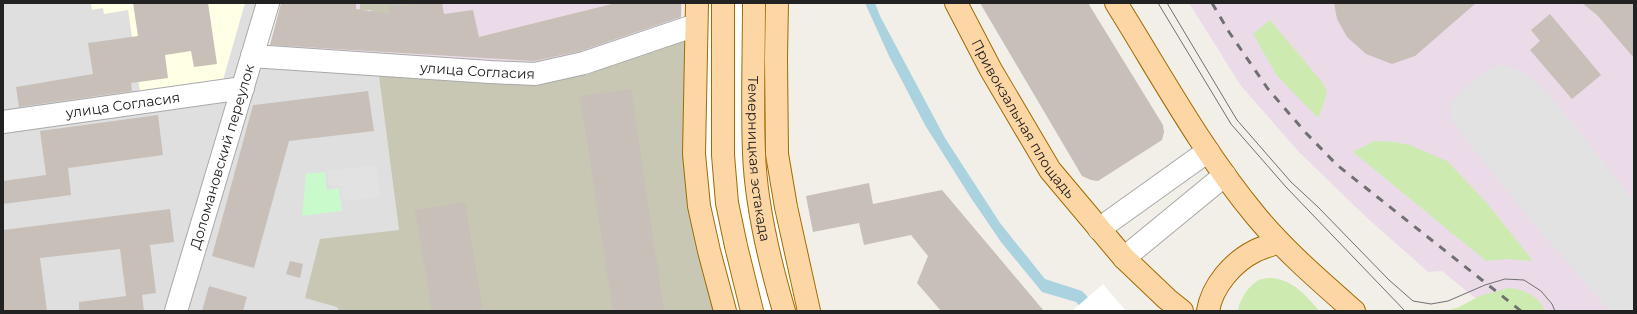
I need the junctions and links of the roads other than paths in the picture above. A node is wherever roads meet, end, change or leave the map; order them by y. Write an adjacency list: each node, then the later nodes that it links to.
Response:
1 (268, 3): 9 (street, Доломановский переулок)
2 (697, 3): 8 (main road)
3 (723, 3): 19 (main road)
4 (754, 3): 20 (main road, Темерницкая эстакада)
5 (777, 3): 21 (main road)
6 (956, 3): 14 (main road, Привокзальная площадь)
7 (1116, 3): 12 (main road)
8 (696, 25): 9 (street, улица Согласия); 18 (main road)
9 (252, 56): 10 (street, Доломановский переулок)
10 (243, 88): 11 (street, улица Согласия); 17 (street, Доломановский переулок)
11 (3, 122)
12 (1208, 151): 13 (main road); 14 (street)
13 (1225, 175): 15 (main road); 16 (street)
14 (1100, 229): 16 (main road, Привокзальная площадь)
15 (1279, 242): 23 (main road); 24 (main road)
16 (1124, 258): 22 (main road, Привокзальная площадь)
17 (176, 311)
18 (725, 311)
19 (752, 311)
20 (784, 311)
21 (809, 311)
22 (1182, 311)
23 (1208, 311)
24 (1354, 311)

